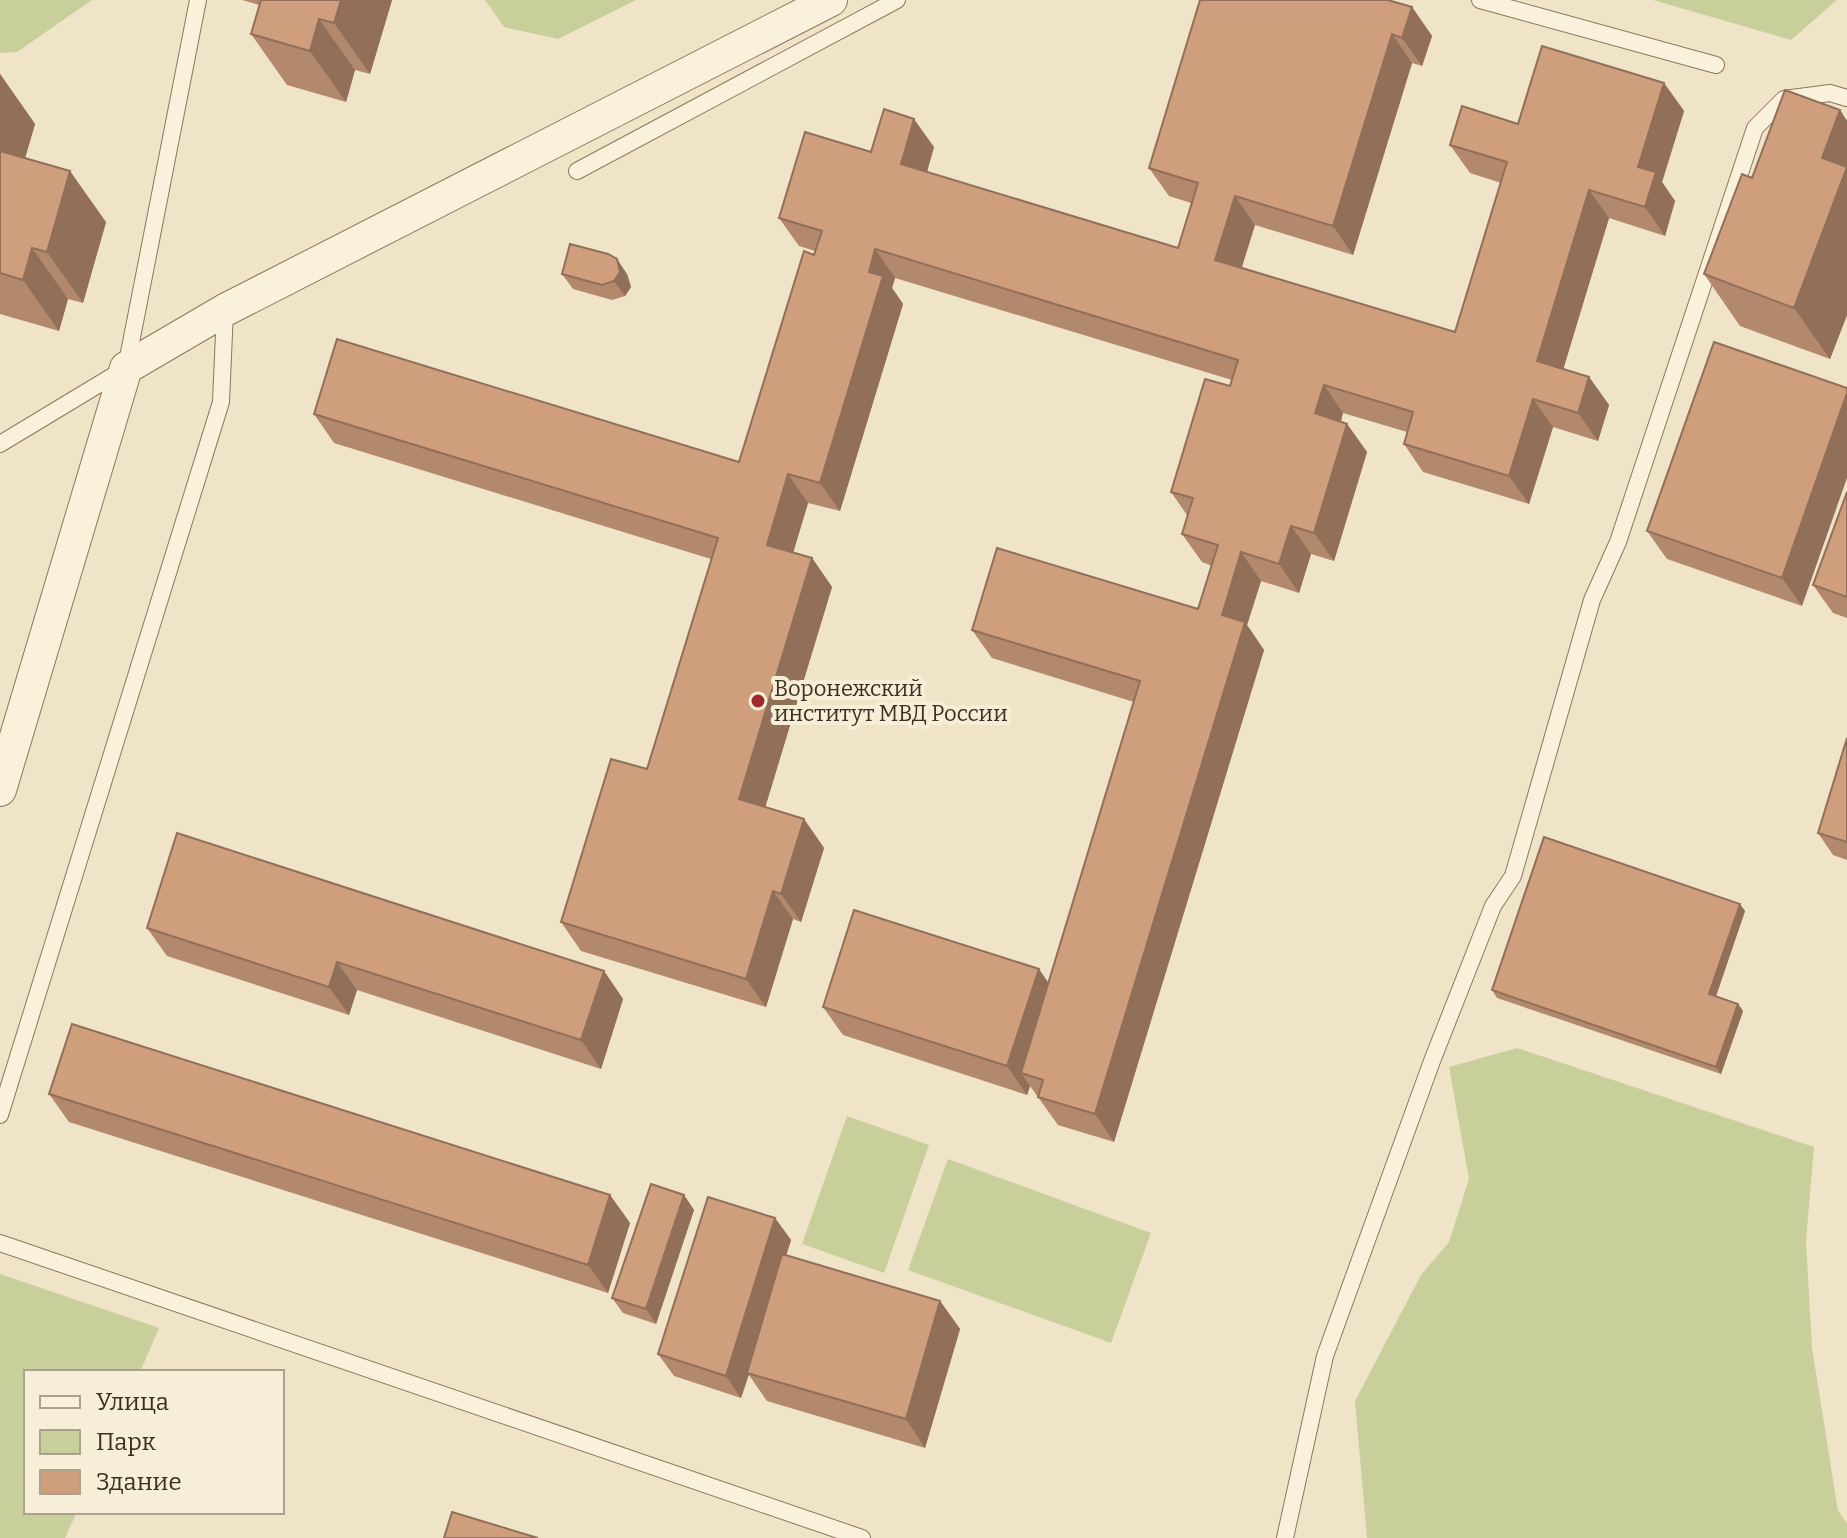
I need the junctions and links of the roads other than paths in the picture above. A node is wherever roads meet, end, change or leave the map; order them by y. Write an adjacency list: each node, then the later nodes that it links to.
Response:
1 (198, 0): 9 (lane)
2 (831, 0): 8 (street)
3 (897, 0): 7 (lane)
4 (1480, 0): 5 (lane)
5 (1716, 65)
6 (1847, 98): 15 (lane)
7 (577, 171)
8 (225, 310): 9 (street); 12 (lane)
9 (126, 368): 10 (lane); 11 (street)
10 (0, 444)
11 (0, 790)
12 (0, 1115)
13 (0, 1243): 14 (lane)
14 (862, 1538)
15 (1285, 1538)

